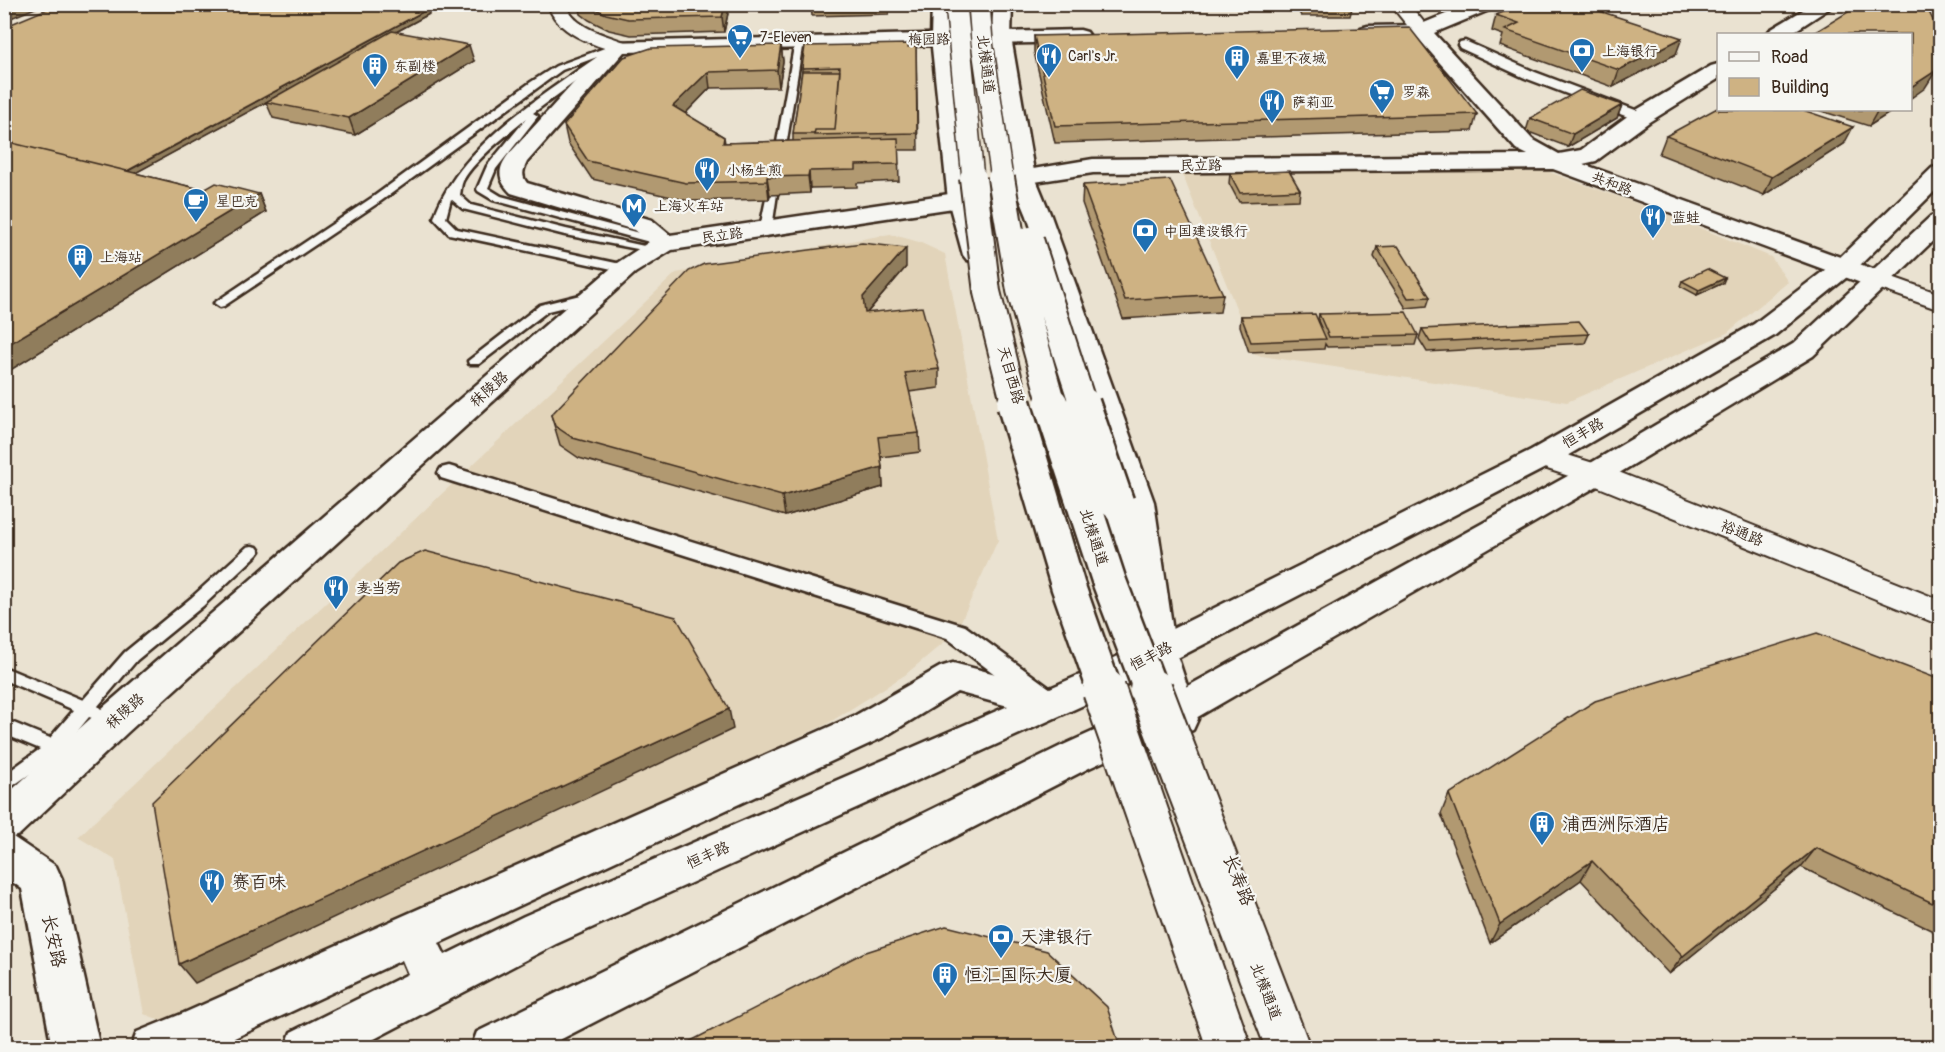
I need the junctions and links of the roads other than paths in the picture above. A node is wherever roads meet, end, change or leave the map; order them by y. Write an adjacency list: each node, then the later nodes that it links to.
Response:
1 (557, 4): 19 (street)
2 (941, 4): 16 (main road, 天目西路)
3 (956, 4): 64 (main road, 北横通道, bridge)
4 (979, 4): 23 (main road, 北横通道, bridge)
5 (1004, 4): 15 (main road)
6 (1399, 4): 11 (street, 共和路)
7 (1487, 4): 11 (main road)
8 (1827, 4): 13 (main road)
9 (1936, 4): 10 (main road)
10 (1941, 6)
11 (1422, 31): 12 (main road); 25 (main road, 共和路)
12 (1350, 32)
13 (1779, 33)
14 (1094, 36): 15 (main road, 梅园路)
15 (1001, 37): 16 (main road, 梅园路); 27 (main road)
16 (941, 38): 17 (main road, 梅园路); 30 (main road, 天目西路)
17 (799, 41): 19 (main road, 梅园路); 24 (lane)
18 (1465, 45): 22 (street)
19 (618, 46): 21 (lane); 33 (main road); 38 (lane)
20 (1717, 71): 22 (main road, 民立路)
21 (540, 102): 28 (lane); 33 (lane)
22 (1641, 117): 25 (main road, 民立路)
23 (994, 128): 46 (main road, bridge); 65 (main road, 北横通道, bridge)
24 (779, 159)
25 (1556, 162): 27 (main road, 民立路); 35 (main road, 共和路)
26 (1941, 173): 35 (main road, 恒丰路)
27 (1023, 177): 30 (main road, 民立路); 46 (main road)
28 (456, 183): 33 (lane); 34 (lane)
29 (772, 194): 32 (lane)
30 (960, 200): 32 (main road, 民立路); 48 (main road, 天目西路)
31 (1941, 221): 36 (main road)
32 (766, 228): 33 (main road, 民立路)
33 (660, 247): 34 (main road, 秣陵路)
34 (626, 268): 37 (main road, 秣陵路)
35 (1843, 268): 36 (main road, 共和路); 41 (main road, 恒丰路)
36 (1878, 280): 39 (street); 43 (main road)
37 (596, 295): 40 (lane); 51 (main road, 秣陵路)
38 (220, 303)
39 (1939, 303)
40 (474, 362)
41 (1542, 457): 43 (street, 裕通路); 46 (main road, 恒丰路)
42 (449, 473): 49 (street)
43 (1595, 474): 45 (street, 裕通路); 50 (main road)
44 (252, 551): 51 (lane)
45 (1941, 613)
46 (1158, 652): 48 (main road, 恒丰路); 50 (main road)
47 (4, 673): 51 (lane)
48 (1095, 684): 49 (main road, 恒丰路); 53 (main road, 天目西路)
49 (1052, 704): 57 (main road); 58 (main road, 恒丰路)
50 (1176, 711): 53 (main road); 66 (main road, 长寿路)
51 (100, 714): 54 (main road, 秣陵路)
52 (4, 726): 54 (lane)
53 (1110, 741): 62 (main road); 63 (main road)
54 (64, 752): 55 (main road, 秣陵路)
55 (9, 803)
56 (4, 852): 59 (main road, 长安路)
57 (412, 933): 58 (main road); 60 (main road)
58 (435, 984): 61 (main road, 恒丰路)
59 (76, 1047)
60 (154, 1047)
61 (308, 1047)
62 (494, 1047)
63 (1210, 1047)
64 (1229, 1047)
65 (1288, 1047)
66 (1308, 1047)

